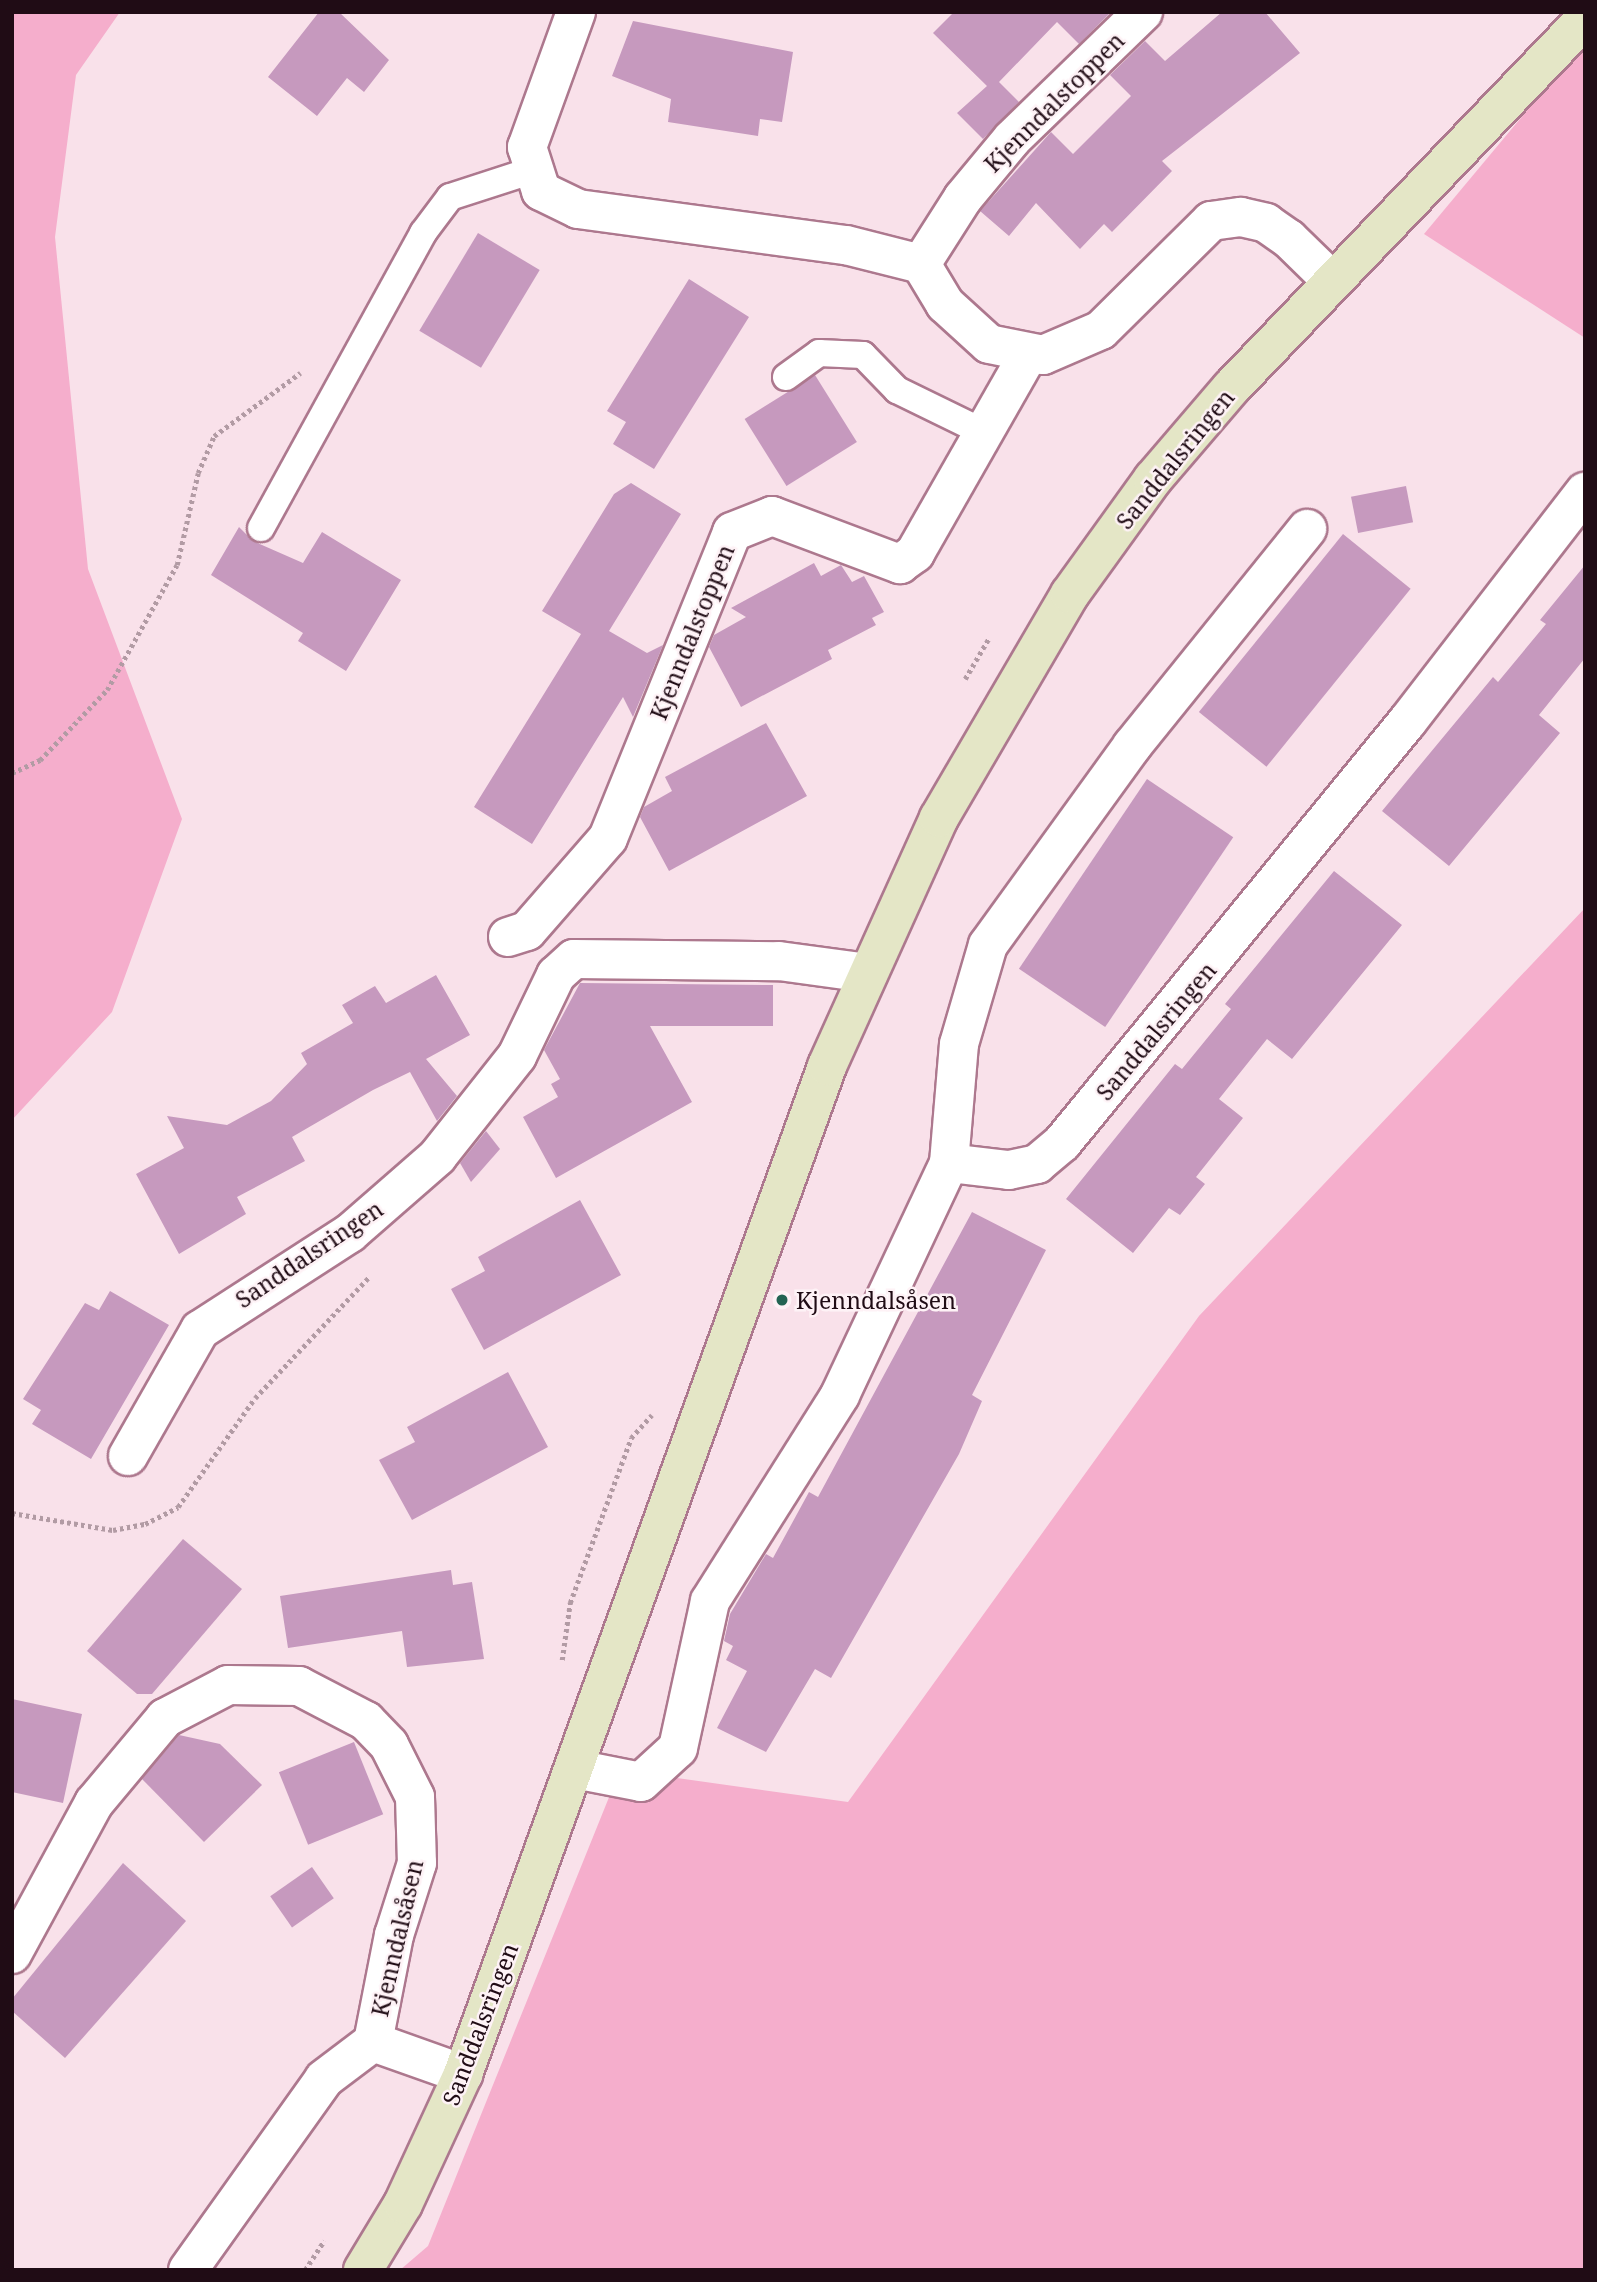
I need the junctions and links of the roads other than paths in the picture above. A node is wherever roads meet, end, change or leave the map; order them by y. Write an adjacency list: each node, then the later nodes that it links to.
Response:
1 (576, 12): 4 (street)
2 (1143, 12): 5 (street, Kjenndalstoppen)
3 (1585, 19): 6 (main road, Sanddalsringen)
4 (530, 171): 5 (street); 11 (lane)
5 (920, 264): 7 (street)
6 (1332, 281): 7 (street); 14 (main road, Sanddalsringen)
7 (1028, 355): 9 (street, Kjenndalstoppen)
8 (786, 377): 9 (lane)
9 (985, 433): 13 (street, Kjenndalstoppen)
10 (1585, 492): 15 (street, Sanddalsringen)
11 (261, 528)
12 (1307, 529): 15 (street)
13 (508, 937)
14 (867, 973): 16 (street, Sanddalsringen); 17 (main road, Sanddalsringen)
15 (949, 1163): 17 (street)
16 (128, 1456)
17 (575, 1769): 20 (main road, Sanddalsringen)
18 (12, 1954): 19 (street, Kjenndalsåsen)
19 (373, 2042): 20 (street, Kjenndalsåsen); 21 (street, Kjenndalsåsen)
20 (463, 2074): 22 (main road, Sanddalsringen)
21 (188, 2270)
22 (363, 2270)

